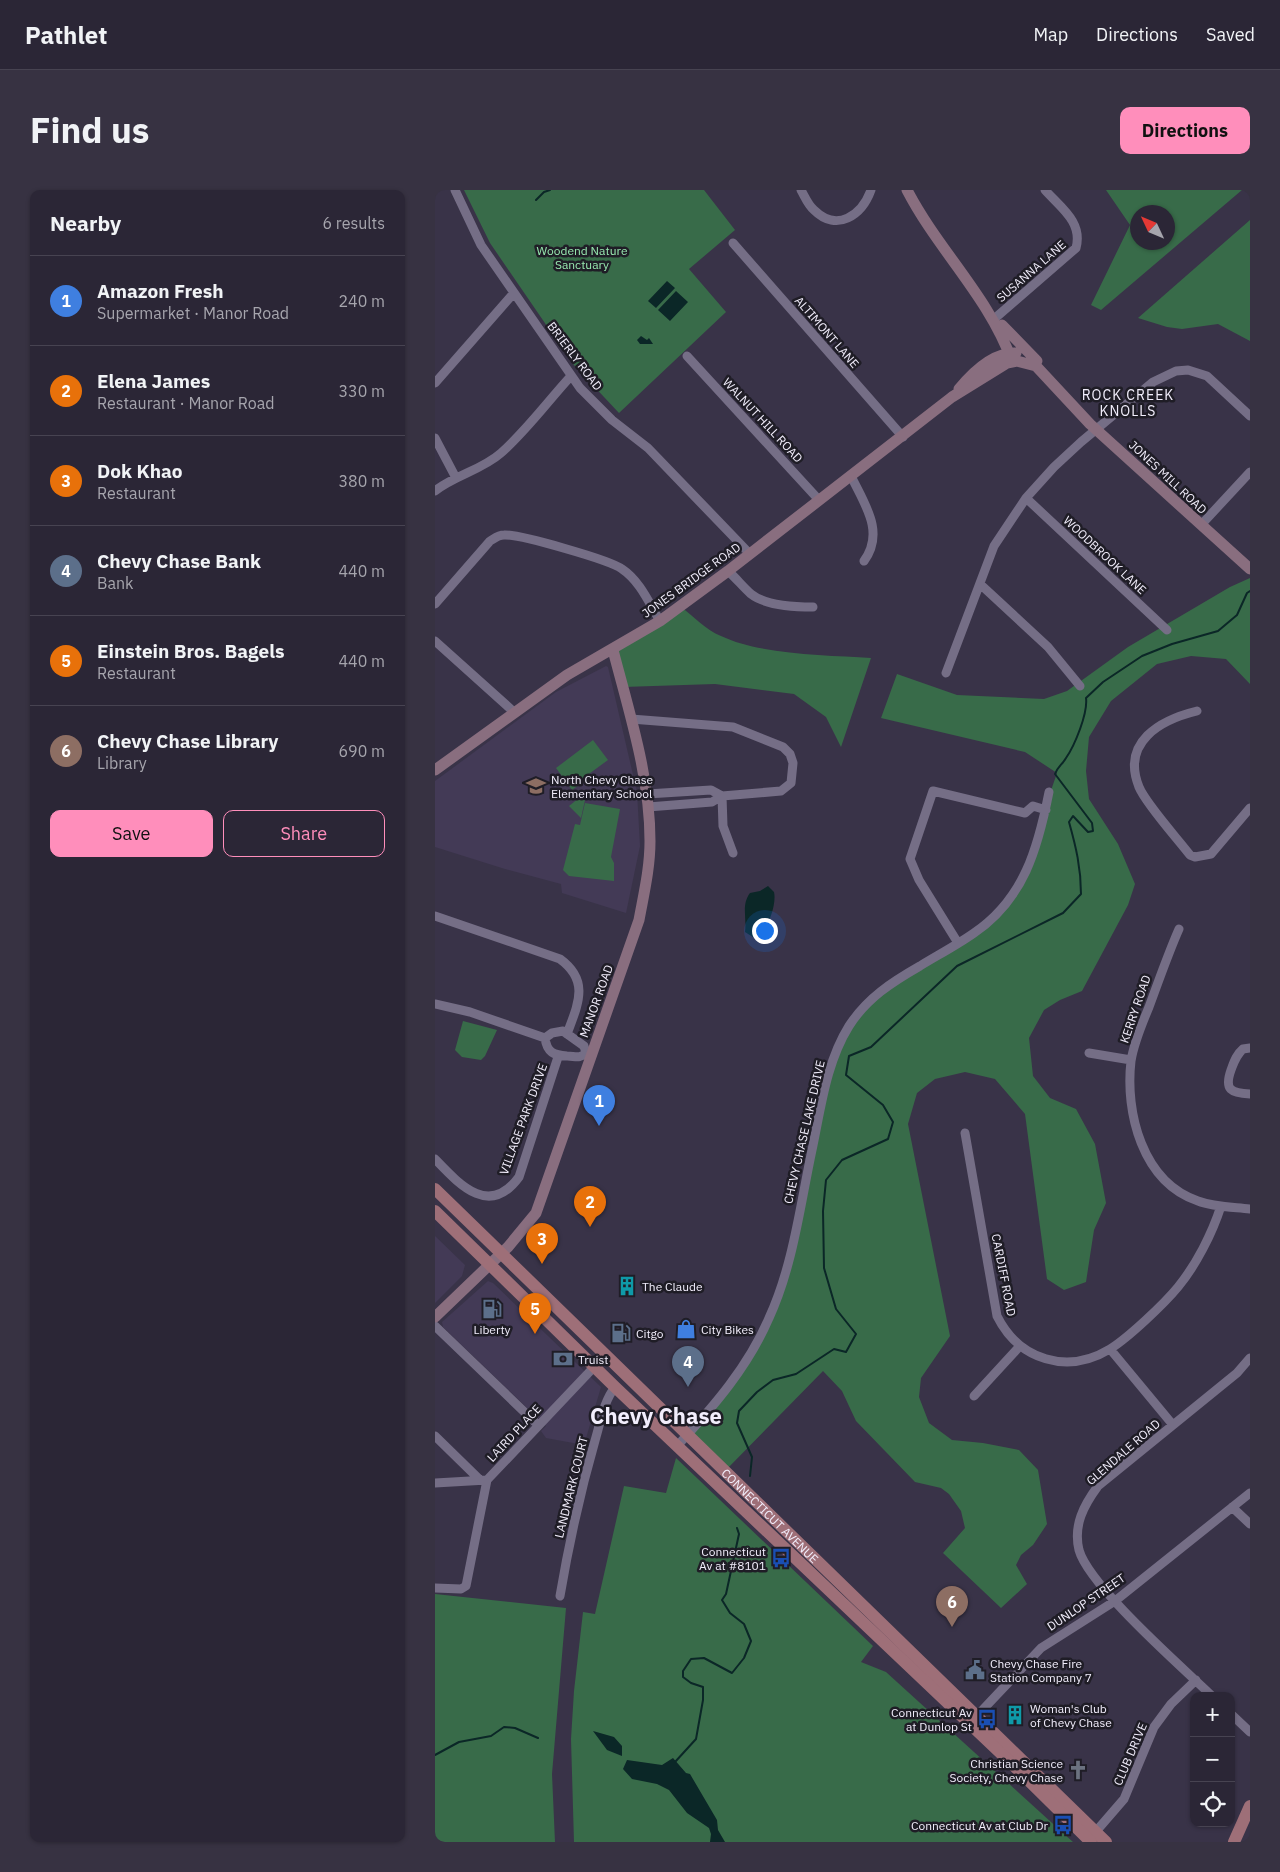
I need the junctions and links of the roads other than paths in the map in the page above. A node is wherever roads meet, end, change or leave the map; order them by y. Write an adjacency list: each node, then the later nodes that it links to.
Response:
1 (455, 190): 7 (street, BRIERLY ROAD)
2 (801, 190): 3 (street)
3 (871, 190)
4 (907, 190): 8 (main road)
5 (1045, 190): 8 (street, SUSANNA LANE)
6 (733, 243): 19 (street, ALTIMONT LANE)
7 (513, 294): 13 (street, BRIERLY ROAD); 14 (street)
8 (997, 324): 9 (main road); 11 (main road); 12 (main road)
9 (1011, 355): 11 (main road, JONES MILL ROAD); 12 (main road, JONES BRIDGE ROAD); 15 (main road, JONES BRIDGE ROAD); 16 (main road, JONES MILL ROAD)
10 (687, 356): 26 (street, WALNUT HILL ROAD)
11 (1037, 361): 16 (main road, JONES MILL ROAD)
12 (977, 370): 15 (main road, JONES BRIDGE ROAD)
13 (571, 376): 23 (street); 28 (street, BRIERLY ROAD)
14 (435, 383)
15 (953, 397): 19 (main road, JONES BRIDGE ROAD)
16 (1069, 403): 18 (main road, JONES MILL ROAD)
17 (1250, 416): 18 (street)
18 (1097, 430): 25 (street); 27 (main road, JONES MILL ROAD)
19 (903, 437): 22 (main road, JONES BRIDGE ROAD)
20 (435, 438): 23 (street)
21 (1250, 472): 27 (street)
22 (851, 476): 26 (main road, JONES BRIDGE ROAD); 29 (street)
23 (456, 478): 24 (street)
24 (435, 491)
25 (1026, 498): 32 (street); 36 (street, WOODBROOK LANE)
26 (819, 500): 28 (main road, JONES BRIDGE ROAD)
27 (1201, 525): 30 (main road, JONES MILL ROAD)
28 (750, 554): 31 (main road, JONES BRIDGE ROAD)
29 (863, 561)
30 (1250, 570)
31 (728, 571): 34 (street); 35 (main road, JONES BRIDGE ROAD)
32 (980, 584): 39 (street); 40 (street)
33 (435, 604): 35 (street)
34 (813, 607)
35 (660, 621): 38 (main road, JONES BRIDGE ROAD)
36 (1167, 630)
37 (435, 641): 42 (street)
38 (613, 650): 42 (main road, JONES BRIDGE ROAD); 43 (main road, MANOR ROAD)
39 (946, 673)
40 (1079, 686)
41 (1197, 711): 49 (street)
42 (514, 712): 44 (main road, JONES BRIDGE ROAD)
43 (631, 719): 46 (main road, MANOR ROAD); 47 (street)
44 (435, 770)
45 (1049, 792): 50 (street, CHEVY CHASE LAKE DRIVE)
46 (647, 794): 47 (street); 48 (main road, MANOR ROAD)
47 (722, 796): 48 (street); 51 (street)
48 (648, 807): 60 (main road, MANOR ROAD)
49 (1250, 808)
50 (1046, 810): 54 (street, CHEVY CHASE LAKE DRIVE); 54 (street)
51 (733, 854)
52 (435, 916): 56 (street)
53 (1179, 929): 62 (street, KERRY ROAD)
54 (958, 943): 82 (street, CHEVY CHASE LAKE DRIVE)
55 (435, 1004): 57 (street)
56 (567, 1034): 57 (street); 60 (street)
57 (545, 1038): 61 (street)
58 (1250, 1048): 63 (street)
59 (1089, 1053): 62 (street)
60 (589, 1054): 61 (street); 70 (main road, MANOR ROAD)
61 (558, 1057): 65 (street, VILLAGE PARK DRIVE)
62 (1131, 1060): 67 (street, KERRY ROAD)
63 (1250, 1094)
64 (965, 1133): 74 (street, CARDIFF ROAD)
65 (435, 1159)
66 (435, 1189): 70 (main road, CONNECTICUT AVENUE)
67 (1221, 1206): 68 (street, KERRY ROAD); 75 (street, CARDIFF ROAD)
68 (1250, 1209)
69 (435, 1211): 71 (main road, CONNECTICUT AVENUE)
70 (501, 1254): 71 (main road, MANOR ROAD); 82 (main road, CONNECTICUT AVENUE)
71 (491, 1266): 72 (main road, MANOR ROAD); 77 (main road, CONNECTICUT AVENUE)
72 (435, 1317)
73 (435, 1326): 80 (street)
74 (1019, 1346): 75 (street, CARDIFF ROAD); 79 (street)
75 (1110, 1349): 81 (street)
76 (1250, 1358): 81 (street, GLENDALE ROAD)
77 (595, 1366): 78 (main road, CONNECTICUT AVENUE); 80 (street, LAIRD PLACE)
78 (615, 1387): 84 (main road, CONNECTICUT AVENUE); 91 (street, LANDMARK COURT)
79 (975, 1396)
80 (538, 1425): 85 (street, LAIRD PLACE)
81 (1173, 1426): 92 (street, GLENDALE ROAD)
82 (688, 1434): 84 (street, CHEVY CHASE LAKE DRIVE); 96 (main road, CONNECTICUT AVENUE)
83 (435, 1436): 85 (street)
84 (677, 1445): 96 (main road, CONNECTICUT AVENUE)
85 (483, 1480): 86 (street); 90 (street)
86 (435, 1483)
87 (1250, 1493): 88 (street, DUNLOP STREET)
88 (1232, 1508): 89 (street); 92 (street, DUNLOP STREET)
89 (1250, 1524)
90 (435, 1588)
91 (560, 1596)
92 (1115, 1601): 93 (street, GLENDALE ROAD); 96 (street, DUNLOP STREET)
93 (1196, 1680): 94 (street, GLENDALE ROAD); 99 (street, CLUB DRIVE)
94 (1208, 1692)
95 (1235, 1718): 97 (street)
96 (973, 1720): 99 (main road, CONNECTICUT AVENUE)
97 (1250, 1732)
98 (1250, 1806): 101 (main road)
99 (1092, 1838): 100 (main road, CONNECTICUT AVENUE)
100 (1106, 1842)
101 (1233, 1842)

